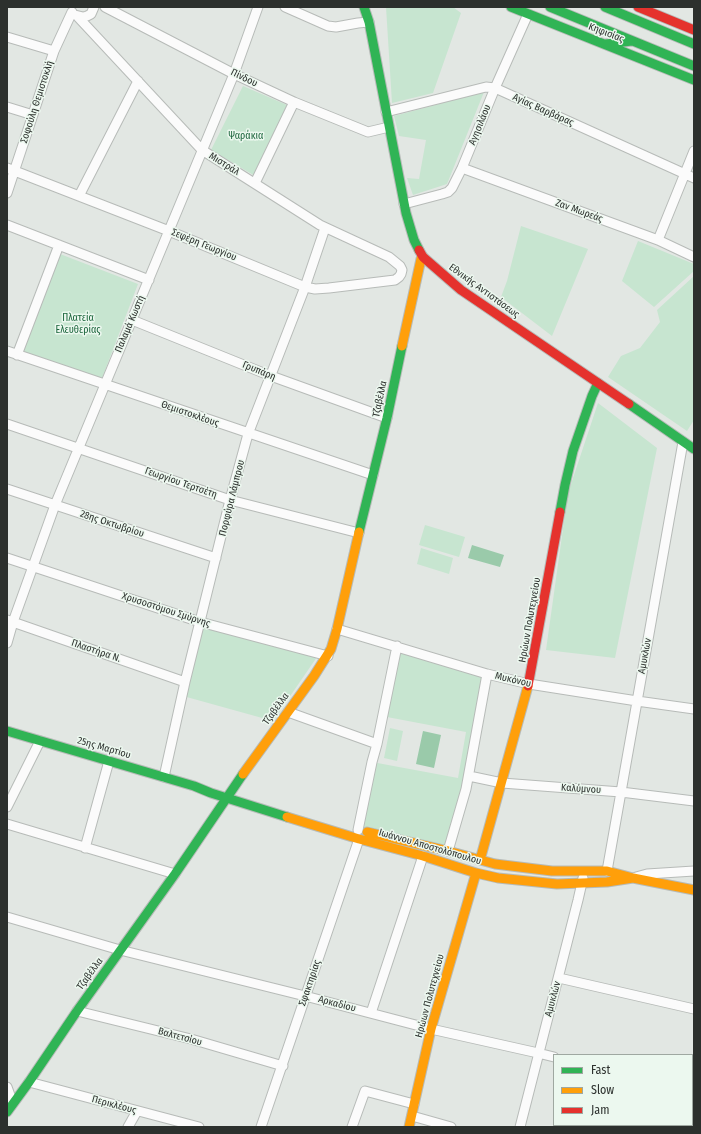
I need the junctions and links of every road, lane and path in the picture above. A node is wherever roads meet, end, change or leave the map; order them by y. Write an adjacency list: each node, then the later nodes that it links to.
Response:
1 (94, 7): 11 (street)
2 (105, 7): 21 (street, Πίνδου)
3 (258, 7): 21 (street, Παλαμά Κωστή)
4 (285, 7): 13 (street)
5 (364, 7): 13 (street, Εθνικής Αντιστάσεως)
6 (371, 7): 13 (street, Εθνικής Αντιστάσεως)
7 (511, 7): 12 (street, Κηφισίας)
8 (550, 7): 16 (street, Κηφισίας)
9 (605, 7): 18 (street)
10 (638, 7): 14 (street)
11 (73, 12): 19 (street, Σοφούλη Θεμιστοκλή); 23 (street, Μιστράλ)
12 (528, 14): 17 (street, Κηφισίας); 24 (street, Αγησιλάου)
13 (369, 22): 27 (street, Εθνικής Αντιστάσεως)
14 (694, 30)
15 (7, 37): 19 (street)
16 (632, 41): 17 (street); 20 (street, Κηφισίας)
17 (606, 44): 22 (street, Κηφισίας)
18 (694, 44)
19 (54, 51): 28 (street, Σοφούλη Θεμιστοκλή)
20 (694, 66)
21 (234, 74): 25 (street, Πίνδου); 30 (street, Παλαμά Κωστή)
22 (694, 80)
23 (138, 81): 30 (street, Μιστράλ); 38 (street)
24 (495, 88): 27 (street, Αγίας Βαρβάρας); 32 (street, Αγησιλάου); 34 (street, Αγίας Βαρβάρας)
25 (294, 102): 29 (street, Πίνδου); 36 (street)
26 (7, 106): 28 (street)
27 (386, 112): 29 (street, Εθνικής Αντιστάσεως)
28 (33, 115): 33 (street, Σοφούλη Θεμιστοκλή)
29 (389, 127): 39 (street, Εθνικής Αντιστάσεως)
30 (202, 150): 36 (street, Μιστράλ); 42 (street, Παλαμά Κωστή)
31 (694, 151): 34 (street)
32 (462, 168): 39 (street, Αγησιλάου); 43 (street, Ζαν Μωρεάς)
33 (11, 169): 37 (street, Σοφούλη Θεμιστοκλή); 38 (street, Σεφέρη Γεωργίου)
34 (685, 174): 35 (street, Αγίας Βαρβάρας); 43 (street)
35 (694, 178)
36 (255, 184): 41 (street, Μιστράλ)
37 (7, 193)
38 (79, 196): 42 (street, Σεφέρη Γεωργίου)
39 (404, 204): 45 (street, Εθνικής Αντιστάσεως)
40 (7, 225): 44 (street)
41 (325, 228): 47 (street, Μιστράλ); 49 (street, Πορφύρα Λάμπρου)
42 (169, 231): 48 (street, Παλαμά Κωστή); 49 (street, Σεφέρη Γεωργίου)
43 (658, 240): 46 (street, Ζαν Μωρεάς)
44 (59, 245): 48 (street); 52 (street)
45 (424, 257): 54 (street, Εθνικής Αντιστάσεως); 56 (street, Τζαβέλλα)
46 (694, 257)
47 (402, 270): 49 (street, Σεφέρη Γεωργίου)
48 (149, 280): 50 (street, Παλαμά Κωστή)
49 (305, 287): 53 (street, Πορφύρα Λάμπρου)
50 (132, 320): 53 (street, Γρυπάρη); 55 (street, Παλαμά Κωστή)
51 (7, 351): 52 (street, Θεμιστοκλέους)
52 (17, 355): 55 (street, Θεμιστοκλέους)
53 (271, 376): 56 (street, Γρυπάρη); 58 (street, Πορφύρα Λάμπρου)
54 (598, 383): 59 (street, Εθνικής Αντιστάσεως); 78 (street, Ηρώων Πολυτεχνείου)
55 (105, 384): 58 (street, Θεμιστοκλέους); 60 (street, Παλαμά Κωστή)
56 (387, 418): 62 (street, Τζαβέλλα)
57 (7, 424): 60 (street, Γεωργίου Τερτσέτη)
58 (248, 434): 62 (street, Θεμιστοκλέους); 64 (street, Πορφύρα Λάμπρου)
59 (683, 442): 61 (street, Εθνικής Αντιστάσεως); 79 (street, Αμυκλών)
60 (79, 448): 64 (street, Γεωργίου Τερτσέτη); 65 (street, Παλαμά Κωστή)
61 (694, 449)
62 (373, 475): 66 (street, Τζαβέλλα)
63 (7, 489): 65 (street, 28ης Οκτωβρίου)
64 (230, 500): 66 (street, Γεωργίου Τερτσέτη); 68 (street, Πορφύρα Λάμπρου)
65 (55, 505): 68 (street, 28ης Οκτωβρίου); 69 (street, Παλαμά Κωστή)
66 (359, 533): 72 (street, Τζαβέλλα)
67 (7, 558): 69 (street, Χρυσοστόμου Σμύρνης)
68 (216, 558): 71 (street, Πορφύρα Λάμπρου)
69 (32, 566): 70 (street, Παλαμά Κωστή); 71 (street, Χρυσοστόμου Σμύρνης)
70 (10, 621): 73 (street, Παλαμά Κωστή); 77 (street, Πλαστήρα Ν.)
71 (200, 622): 75 (street, Χρυσοστόμου Σμύρνης); 77 (street, Πορφύρα Λάμπρου)
72 (337, 629): 74 (street, Μυκόνου); 75 (street, Τζαβέλλα)
73 (7, 643)
74 (397, 646): 76 (street, Μυκόνου); 84 (street, Σφακτηρίας)
75 (328, 656): 81 (street, Τζαβέλλα)
76 (487, 674): 78 (street, Μυκόνου); 86 (street)
77 (185, 682): 87 (street, Πορφύρα Λάμπρου)
78 (529, 684): 79 (street, Μυκόνου); 88 (street, Ηρώων Πολυτεχνείου)
79 (637, 701): 80 (street, Μυκόνου); 89 (street, Αμυκλών)
80 (694, 709)
81 (288, 712): 84 (street); 90 (street, Τζαβέλλα)
82 (7, 731): 83 (street, 25ης Μαρτίου)
83 (40, 741): 85 (street, 25ης Μαρτίου); 92 (street)
84 (378, 744): 94 (street, Σφακτηρίας)
85 (108, 761): 87 (street, 25ης Μαρτίου); 95 (street)
86 (469, 776): 88 (street, Καλύμνου); 96 (street)
87 (164, 777): 90 (street, 25ης Μαρτίου)
88 (502, 783): 89 (street, Καλύμνου); 98 (street, Ηρώων Πολυτεχνείου)
89 (621, 792): 91 (street, Καλύμνου); 100 (street, Αμυκλών)
90 (228, 794): 94 (street, Ιωάννου Αποστολόπουλου); 103 (street, Τζαβέλλα)
91 (694, 800)
92 (7, 807)
93 (7, 824): 95 (street)
94 (359, 835): 96 (street, Ιωάννου Αποστολόπουλου); 97 (street, Ιωάννου Αποστολόπουλου); 110 (street, Σφακτηρίας)
95 (85, 848): 103 (street)
96 (448, 851): 98 (street, Ιωάννου Αποστολόπουλου)
97 (423, 856): 102 (street, Ιωάννου Αποστολόπουλου); 113 (street)
98 (480, 860): 99 (street, Ιωάννου Αποστολόπουλου)
99 (584, 871): 100 (street, Ιωάννου Αποστολόπουλου); 105 (street, Αμυκλών)
100 (607, 871): 104 (street, Ιωάννου Αποστολόπουλου)
101 (694, 871): 104 (street)
102 (476, 873): 105 (street, Ιωάννου Αποστολόπουλου); 114 (street, Ηρώων Πολυτεχνείου)
103 (175, 874): 108 (street, Τζαβέλλα)
104 (633, 878): 105 (street, Ιωάννου Αποστολόπουλου); 106 (street, Ιωάννου Αποστολόπουλου)
105 (582, 884): 109 (street, Αμυκλών)
106 (694, 890)
107 (7, 918): 108 (street, Αρκαδίου)
108 (120, 950): 110 (street, Αρκαδίου); 112 (street, Τζαβέλλα)
109 (559, 978): 111 (street); 115 (street, Αμυκλών)
110 (305, 996): 113 (street, Αρκαδίου); 117 (street, Σφακτηρίας)
111 (694, 1009)
112 (77, 1011): 117 (street, Βαλτετσίου); 118 (street, Τζαβέλλα)
113 (371, 1013): 114 (street, Αρκαδίου)
114 (431, 1029): 115 (street, Αρκαδίου); 120 (street, Ηρώων Πολυτεχνείου)
115 (538, 1053): 116 (street, Αρκαδίου); 130 (street, Αμυκλών)
116 (553, 1057)
117 (283, 1066): 126 (street, Σφακτηρίας)
118 (29, 1082): 121 (street, Τζαβέλλα); 122 (street, Περικλέους)
119 (7, 1087): 121 (street)
120 (414, 1104): 123 (street, Ηρώων Πολυτεχνείου); 127 (street)
121 (8, 1111)
122 (137, 1111): 124 (street); 125 (street, Περικλέους)
123 (412, 1116): 128 (street, Ηρώων Πολυτεχνείου); 129 (street)
124 (128, 1127)
125 (199, 1127)
126 (261, 1127)
127 (352, 1127)
128 (408, 1127)
129 (451, 1127)
130 (520, 1127)

